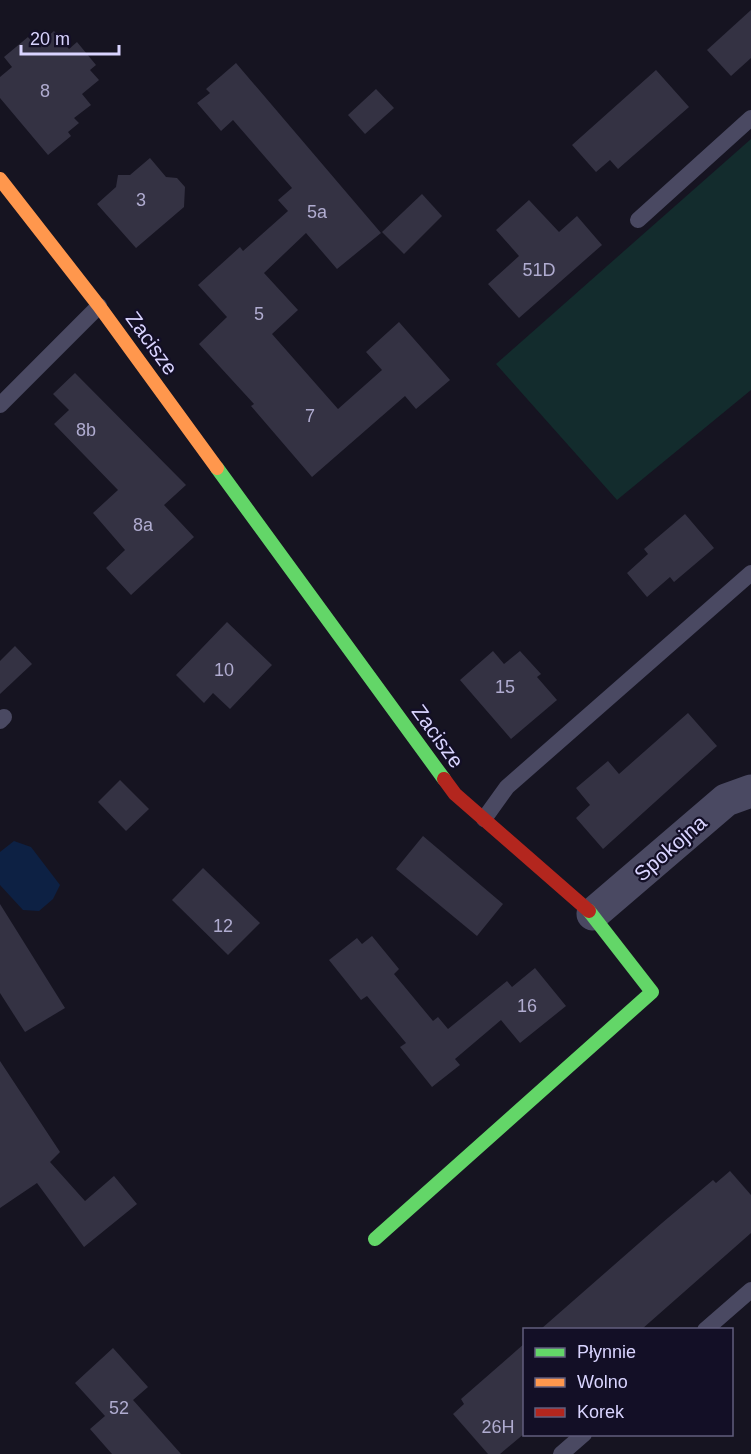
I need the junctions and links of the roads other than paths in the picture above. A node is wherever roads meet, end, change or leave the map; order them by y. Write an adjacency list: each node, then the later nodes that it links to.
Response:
1 (751, 118): 3 (lane)
2 (0, 179): 4 (street, Zacisze)
3 (638, 220)
4 (99, 306): 5 (lane); 8 (street, Zacisze)
5 (0, 405)
6 (751, 573): 8 (lane)
7 (751, 791): 9 (street, Spokojna)
8 (484, 819): 9 (street, Zacisze)
9 (593, 914): 10 (street, Zacisze)
10 (375, 1239)
11 (751, 1290): 12 (lane)
12 (706, 1328)
13 (582, 1436): 14 (lane)
14 (561, 1454)

